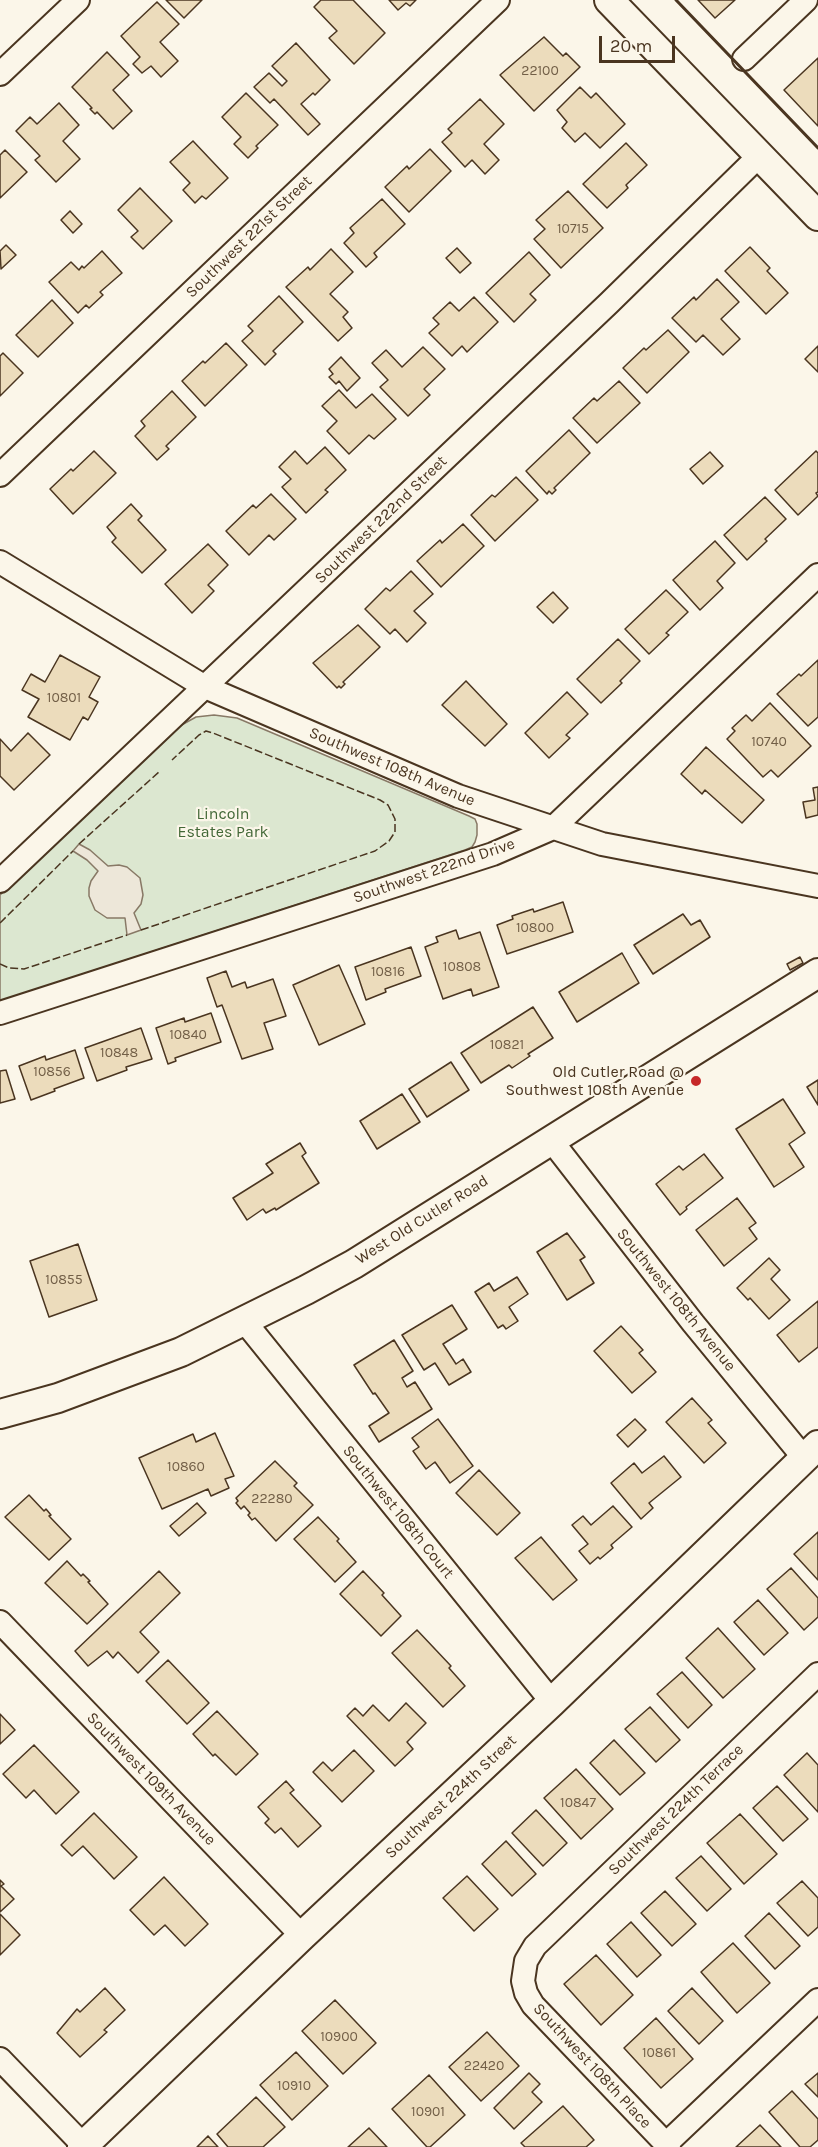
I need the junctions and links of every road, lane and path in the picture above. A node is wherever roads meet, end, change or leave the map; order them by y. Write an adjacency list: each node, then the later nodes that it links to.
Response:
1 (78, 0): 6 (street)
2 (498, 0): 9 (street, Southwest 221st Street)
3 (609, 0): 7 (street)
4 (806, 0): 5 (street)
5 (744, 59)
6 (0, 75)
7 (760, 155): 8 (street); 12 (street, Southwest 222nd Street)
8 (818, 216)
9 (0, 475)
10 (0, 562): 12 (street, Southwest 108th Avenue)
11 (818, 575): 13 (street, Southwest 222nd Drive)
12 (206, 687): 13 (street, Southwest 108th Avenue); 14 (street, Southwest 222nd Street)
13 (553, 828): 15 (street, Southwest 108th Avenue); 17 (street, Southwest 222nd Drive)
14 (0, 881)
15 (818, 886)
16 (818, 973): 18 (street, West Old Cutler Road)
17 (0, 1013)
18 (551, 1140): 19 (street, West Old Cutler Road); 21 (street, Southwest 108th Avenue)
19 (244, 1322): 20 (street, West Old Cutler Road); 24 (street, Southwest 108th Court)
20 (0, 1414)
21 (811, 1451): 24 (street, Southwest 224th Street)
22 (0, 1622): 25 (street, Southwest 109th Avenue)
23 (818, 1674): 26 (street, Southwest 224th Terrace)
24 (552, 1702): 25 (street, Southwest 224th Street)
25 (302, 1936): 29 (street, Southwest 224th Street)
26 (535, 1946): 30 (street, Southwest 108th Place)
27 (818, 2000): 30 (street)
28 (0, 2059): 29 (street)
29 (84, 2146)
30 (668, 2146)

